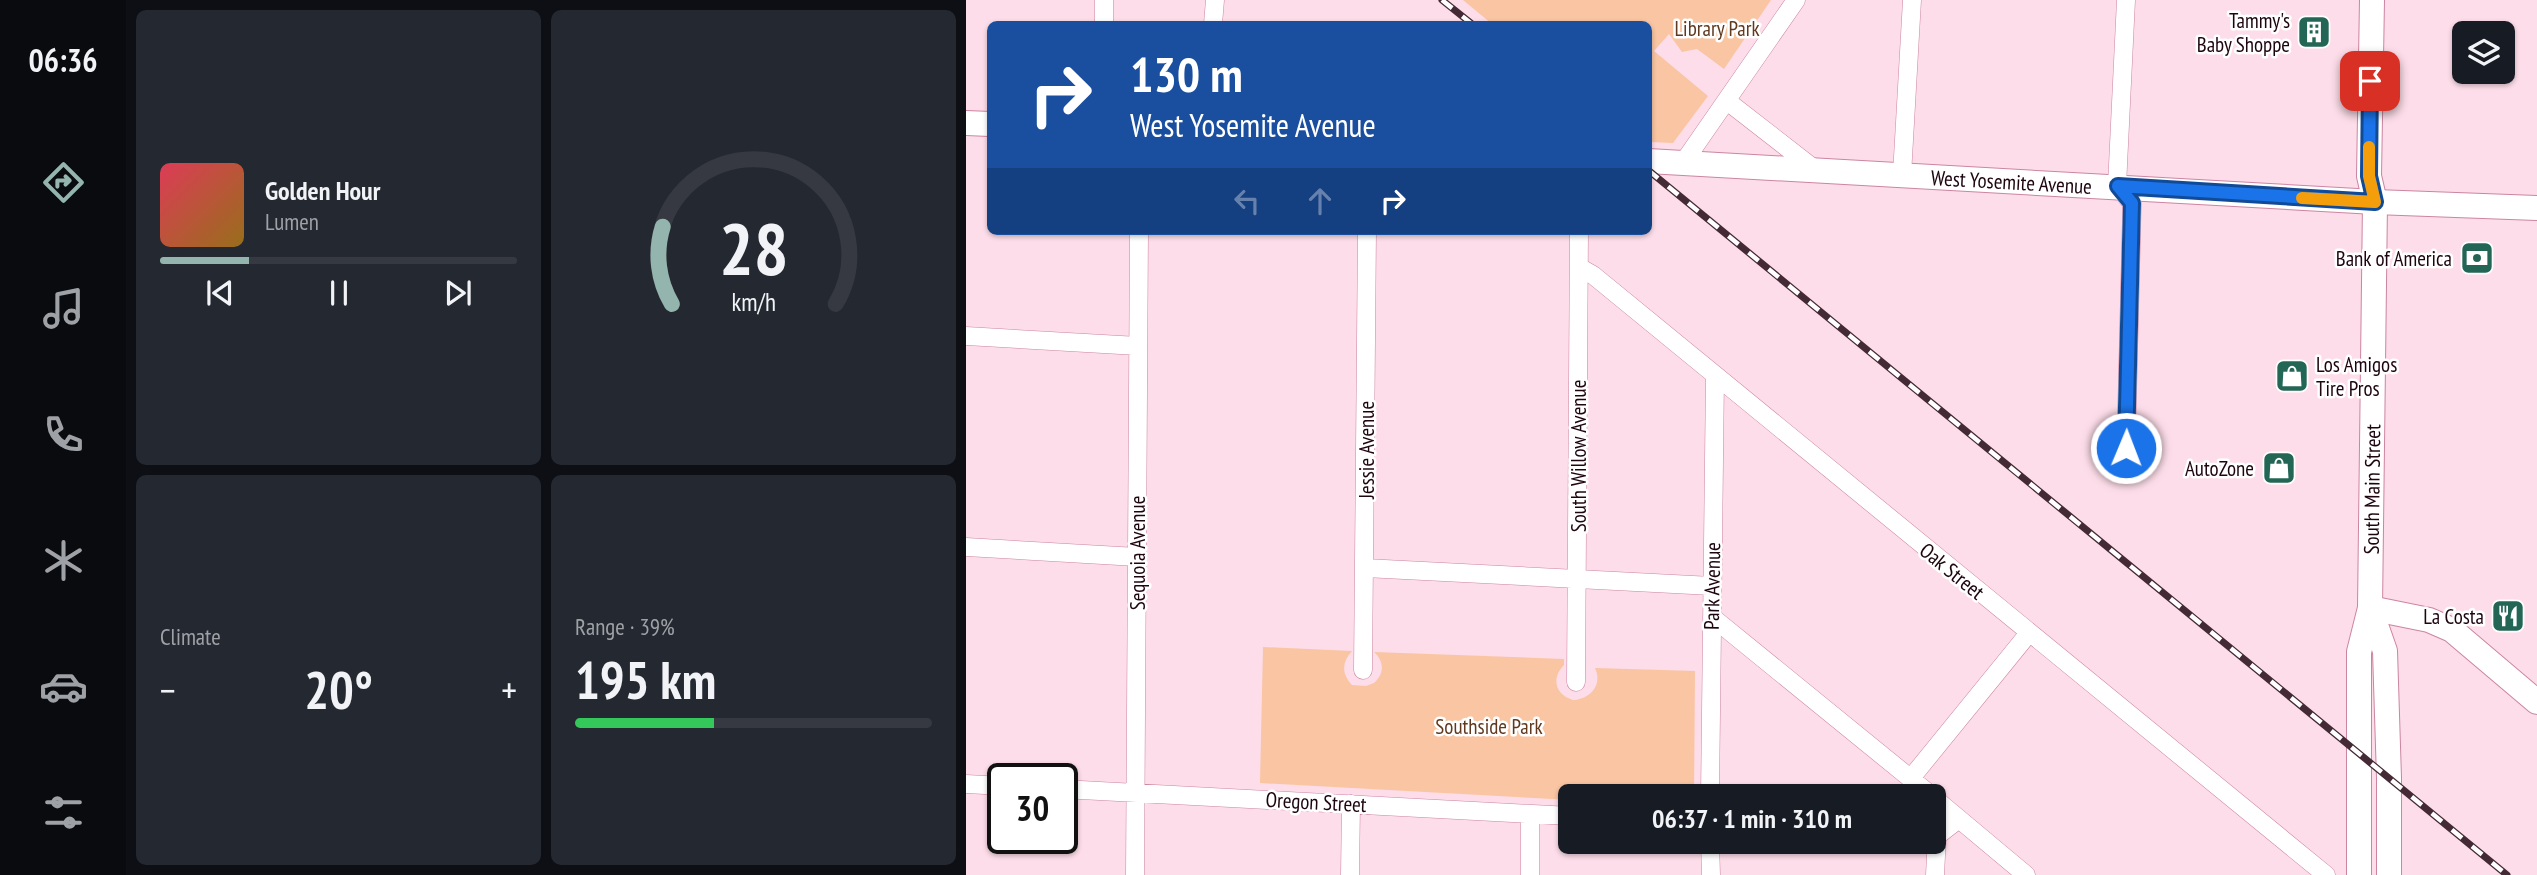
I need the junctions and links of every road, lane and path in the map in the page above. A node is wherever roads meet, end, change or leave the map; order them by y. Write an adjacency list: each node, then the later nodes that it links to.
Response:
1 (1104, 0): 7 (street)
2 (1215, 0): 8 (street)
3 (1796, 0): 9 (street)
4 (1912, 0): 15 (street)
5 (2126, 0): 16 (street)
6 (2372, 0): 17 (main road, South Main Street)
7 (1104, 21)
8 (1213, 21)
9 (1727, 101): 13 (street); 14 (street)
10 (966, 123): 11 (main road)
11 (987, 124)
12 (1652, 161): 13 (main road, West Yosemite Avenue)
13 (1683, 163): 14 (main road, West Yosemite Avenue)
14 (1817, 172): 15 (main road, West Yosemite Avenue)
15 (1902, 175): 16 (main road, West Yosemite Avenue)
16 (2118, 186): 17 (main road, West Yosemite Avenue); 26 (street)
17 (2375, 202): 18 (main road, West Yosemite Avenue); 32 (main road, South Main Street)
18 (2537, 208)
19 (1139, 235): 24 (street, Sequoia Avenue)
20 (1367, 235): 29 (street, Jessie Avenue)
21 (1579, 235): 22 (street, South Willow Avenue)
22 (1579, 267): 25 (street, Oak Street); 30 (street, South Willow Avenue)
23 (966, 336): 24 (street)
24 (1138, 346): 28 (street, Sequoia Avenue)
25 (1715, 376): 31 (street, Park Avenue); 34 (street, Oak Street)
26 (2126, 448)
27 (966, 548): 28 (street)
28 (1137, 557): 44 (street, Sequoia Avenue)
29 (1365, 568): 30 (street); 35 (street, Jessie Avenue)
30 (1578, 579): 31 (street); 36 (street, South Willow Avenue)
31 (1712, 586): 33 (street, Park Avenue)
32 (2370, 608): 37 (main road); 60 (main road, South Main Street); 61 (main road, South Main Street)
33 (1712, 617): 38 (street); 40 (street, Park Avenue)
34 (2029, 633): 38 (street); 59 (street, Oak Street)
35 (1363, 670)
36 (1576, 682)
37 (2537, 702)
38 (1911, 778): 41 (street)
39 (966, 784): 42 (street)
40 (1710, 784)
41 (1918, 784)
42 (987, 785)
43 (1078, 790): 44 (street, Oregon Street)
44 (1136, 793): 45 (street, Oregon Street); 53 (street, Sequoia Avenue)
45 (1351, 804): 47 (street, Oregon Street); 54 (street)
46 (1946, 808): 49 (street)
47 (1530, 814): 48 (street, Oregon Street); 55 (street)
48 (1558, 815)
49 (1959, 819): 50 (street); 58 (street)
50 (1946, 828)
51 (1710, 854): 56 (street)
52 (1935, 854): 57 (street)
53 (1135, 875)
54 (1350, 875)
55 (1530, 875)
56 (1711, 875)
57 (1935, 875)
58 (2026, 875)
59 (2326, 875)
60 (2359, 875)
61 (2389, 875)

